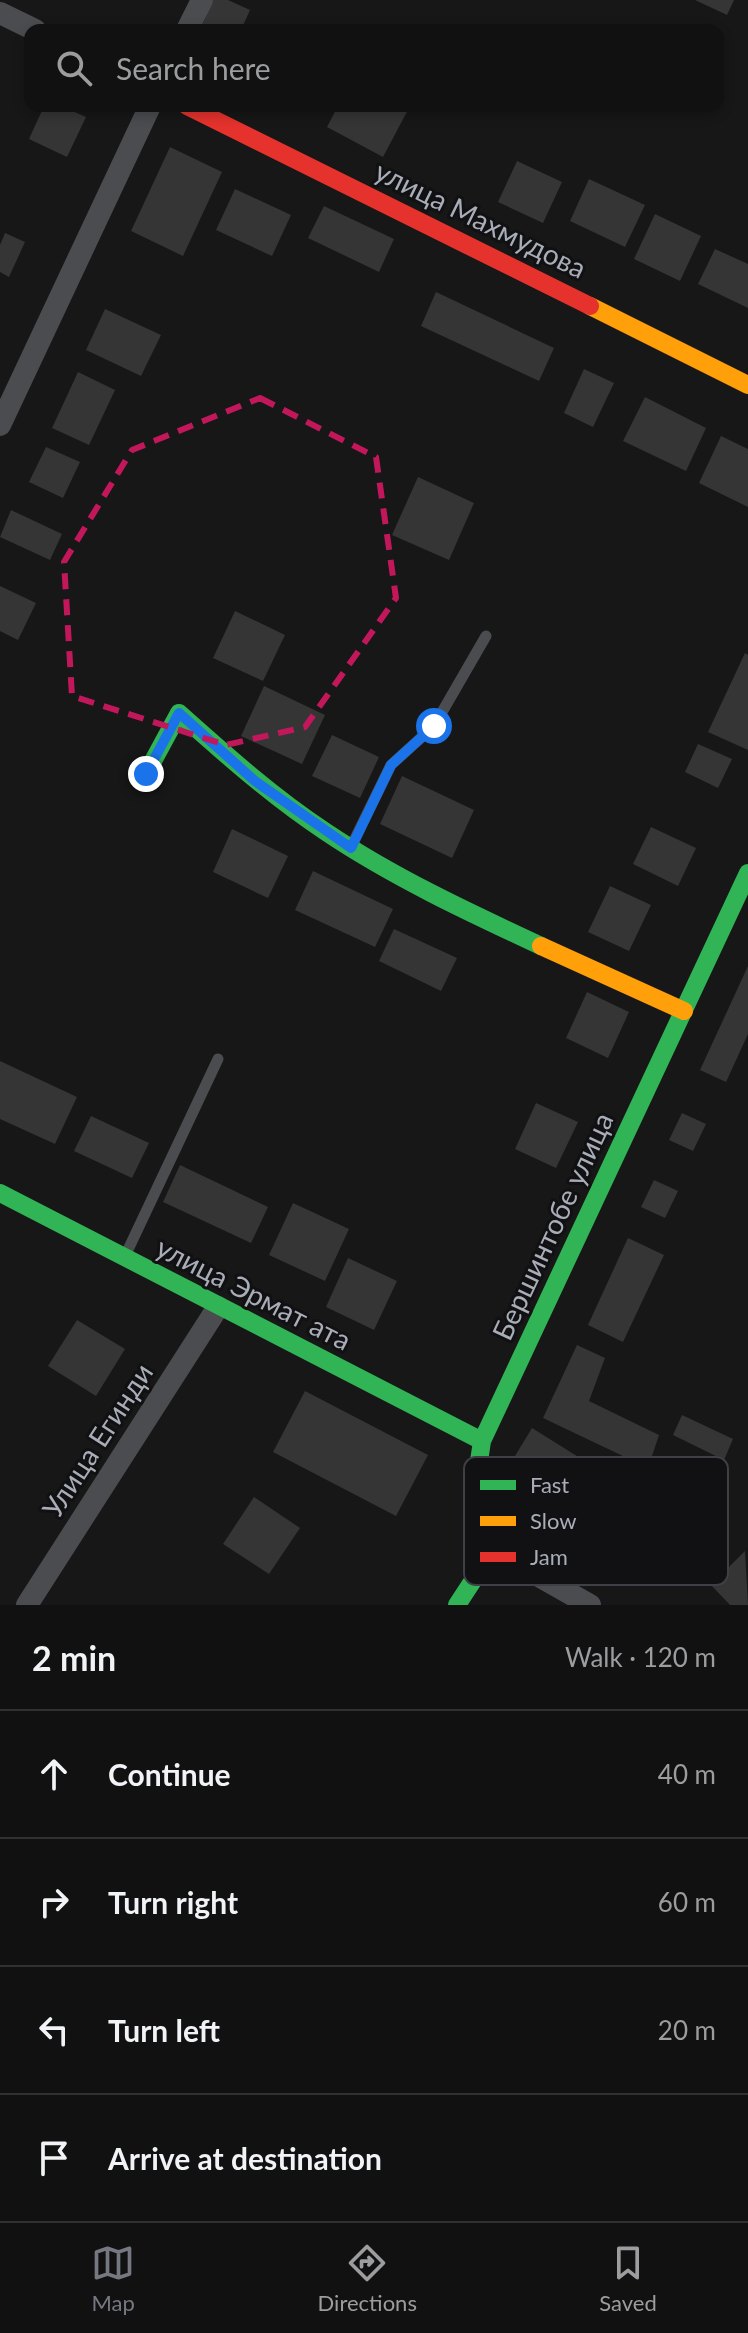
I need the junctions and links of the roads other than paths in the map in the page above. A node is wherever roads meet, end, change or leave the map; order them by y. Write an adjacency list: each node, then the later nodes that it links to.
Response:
1 (202, 0): 3 (street)
2 (0, 13): 4 (street)
3 (190, 24)
4 (24, 25)
5 (147, 112): 8 (street)
6 (199, 112): 7 (street, улица Махмудова)
7 (748, 385)
8 (0, 425)
9 (486, 636): 11 (lane)
10 (146, 774): 11 (street)
11 (351, 848): 13 (street)
12 (748, 873): 13 (street, Бершинтобе улица)
13 (684, 1011): 18 (street, Бершинтобе улица)
14 (218, 1059): 16 (lane)
15 (0, 1193): 16 (street, улица Эрмат ата)
16 (125, 1258): 17 (street, улица Эрмат ата)
17 (218, 1307): 18 (street, улица Эрмат ата); 22 (street, Улица Егинди)
18 (482, 1441): 19 (street, Бершинтобе улица)
19 (480, 1457)
20 (470, 1585): 23 (street)
21 (555, 1585): 24 (street)
22 (27, 1605)
23 (457, 1605)
24 (590, 1605)

